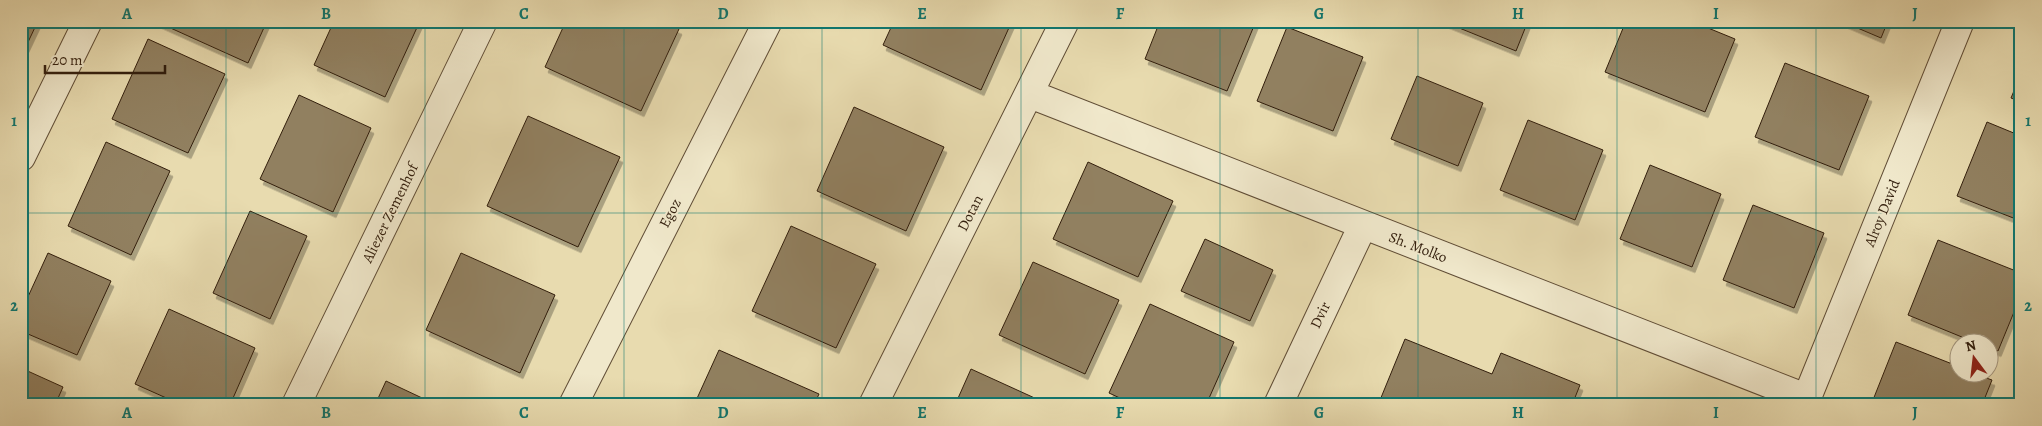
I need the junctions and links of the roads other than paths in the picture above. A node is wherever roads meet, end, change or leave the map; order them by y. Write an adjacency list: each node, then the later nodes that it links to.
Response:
1 (88, 21): 7 (street)
2 (483, 21): 10 (street, Aliezer Zemenhof)
3 (768, 21): 11 (street, Egoz)
4 (1065, 21): 6 (street, Dotan)
5 (1960, 21): 9 (street, Alroy David)
6 (1030, 94): 8 (street, Sh. Molko); 12 (street, Dotan)
7 (21, 157)
8 (1363, 225): 9 (street, Sh. Molko); 13 (street, Dvir)
9 (1805, 402)
10 (296, 405)
11 (572, 405)
12 (873, 405)
13 (1278, 405)

